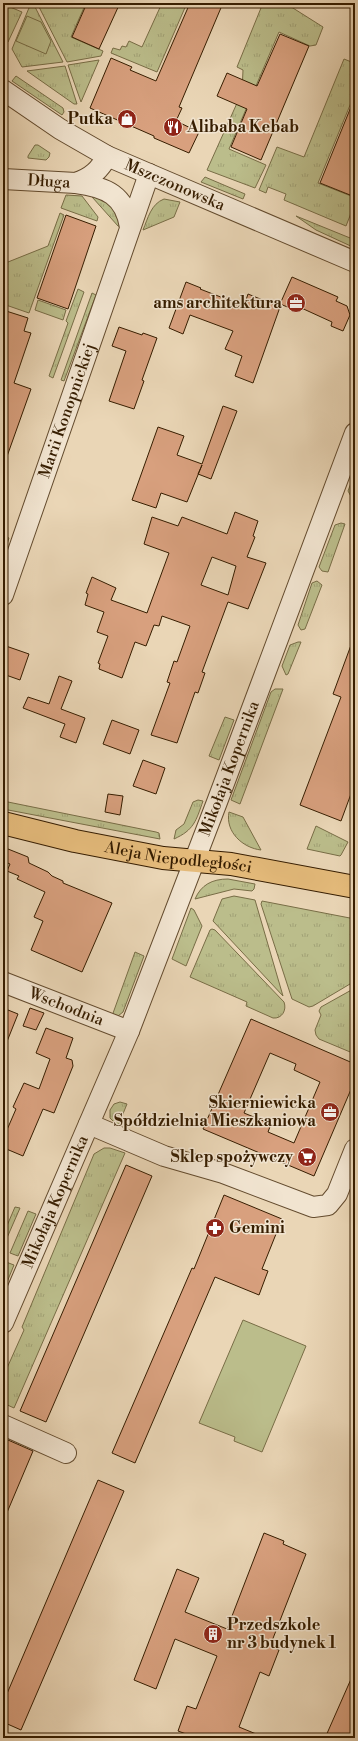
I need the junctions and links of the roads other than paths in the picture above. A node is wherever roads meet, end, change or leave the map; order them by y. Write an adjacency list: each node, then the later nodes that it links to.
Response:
1 (3, 90): 2 (street, Mszczonowska)
2 (107, 156): 3 (street, Mszczonowska); 5 (street, Długa)
3 (149, 174): 6 (street, Marii Konopnickiej); 7 (street, Mszczonowska)
4 (3, 179): 5 (street, Długa)
5 (76, 183): 6 (street)
6 (130, 228): 9 (street, Marii Konopnickiej)
7 (355, 262)
8 (355, 433): 11 (street, Mikołaja Kopernika)
9 (3, 595)
10 (3, 823): 11 (main road, Aleja Niepodległości)
11 (194, 861): 12 (main road, Aleja Niepodległości); 14 (street, Mikołaja Kopernika)
12 (355, 887)
13 (3, 982): 14 (street, Wschodnia)
14 (129, 1031): 15 (street, Mikołaja Kopernika)
15 (89, 1124): 16 (street, Mikołaja Kopernika); 17 (street, Mikołaja Kopernika)
16 (355, 1149)
17 (3, 1323)
18 (3, 1425): 19 (street)
19 (66, 1453)

